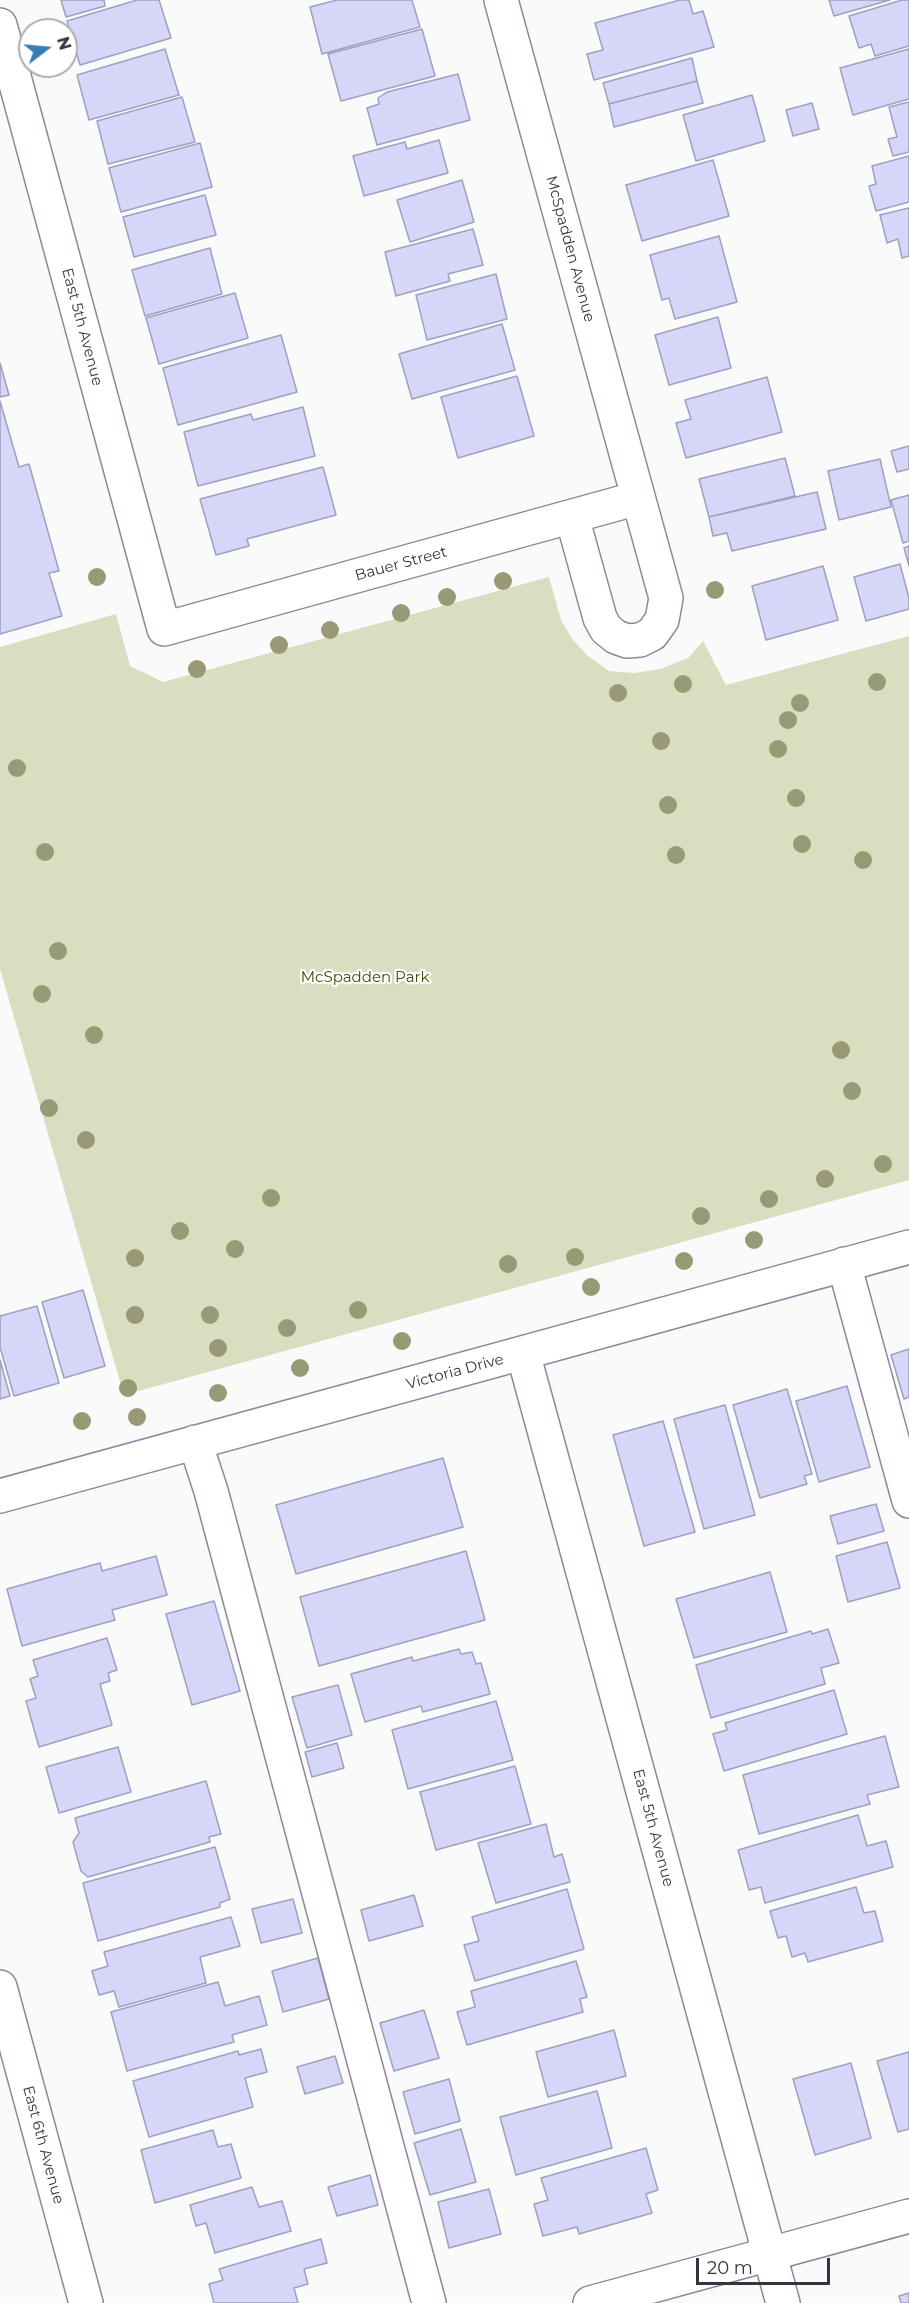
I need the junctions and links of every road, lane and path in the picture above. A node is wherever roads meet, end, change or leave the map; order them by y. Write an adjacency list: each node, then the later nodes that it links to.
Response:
1 (501, 0): 3 (street, McSpadden Avenue)
2 (0, 25): 5 (street, East 5th Avenue)
3 (638, 498): 4 (street, Bauer Street); 4 (street, McSpadden Avenue)
4 (572, 517): 5 (street, Bauer Street)
5 (164, 629)
6 (909, 1247): 7 (street, Victoria Drive)
7 (844, 1264): 8 (street, Victoria Drive); 11 (street)
8 (523, 1353): 9 (street, Victoria Drive); 14 (street, East 5th Avenue)
9 (195, 1442): 10 (street, Victoria Drive); 16 (street)
10 (0, 1496)
11 (909, 1501)
12 (0, 1987): 15 (street, East 6th Avenue)
13 (909, 2216): 14 (street)
14 (770, 2254): 17 (street); 18 (street, East 5th Avenue)
15 (86, 2303)
16 (429, 2303)
17 (590, 2303)
18 (783, 2303)

